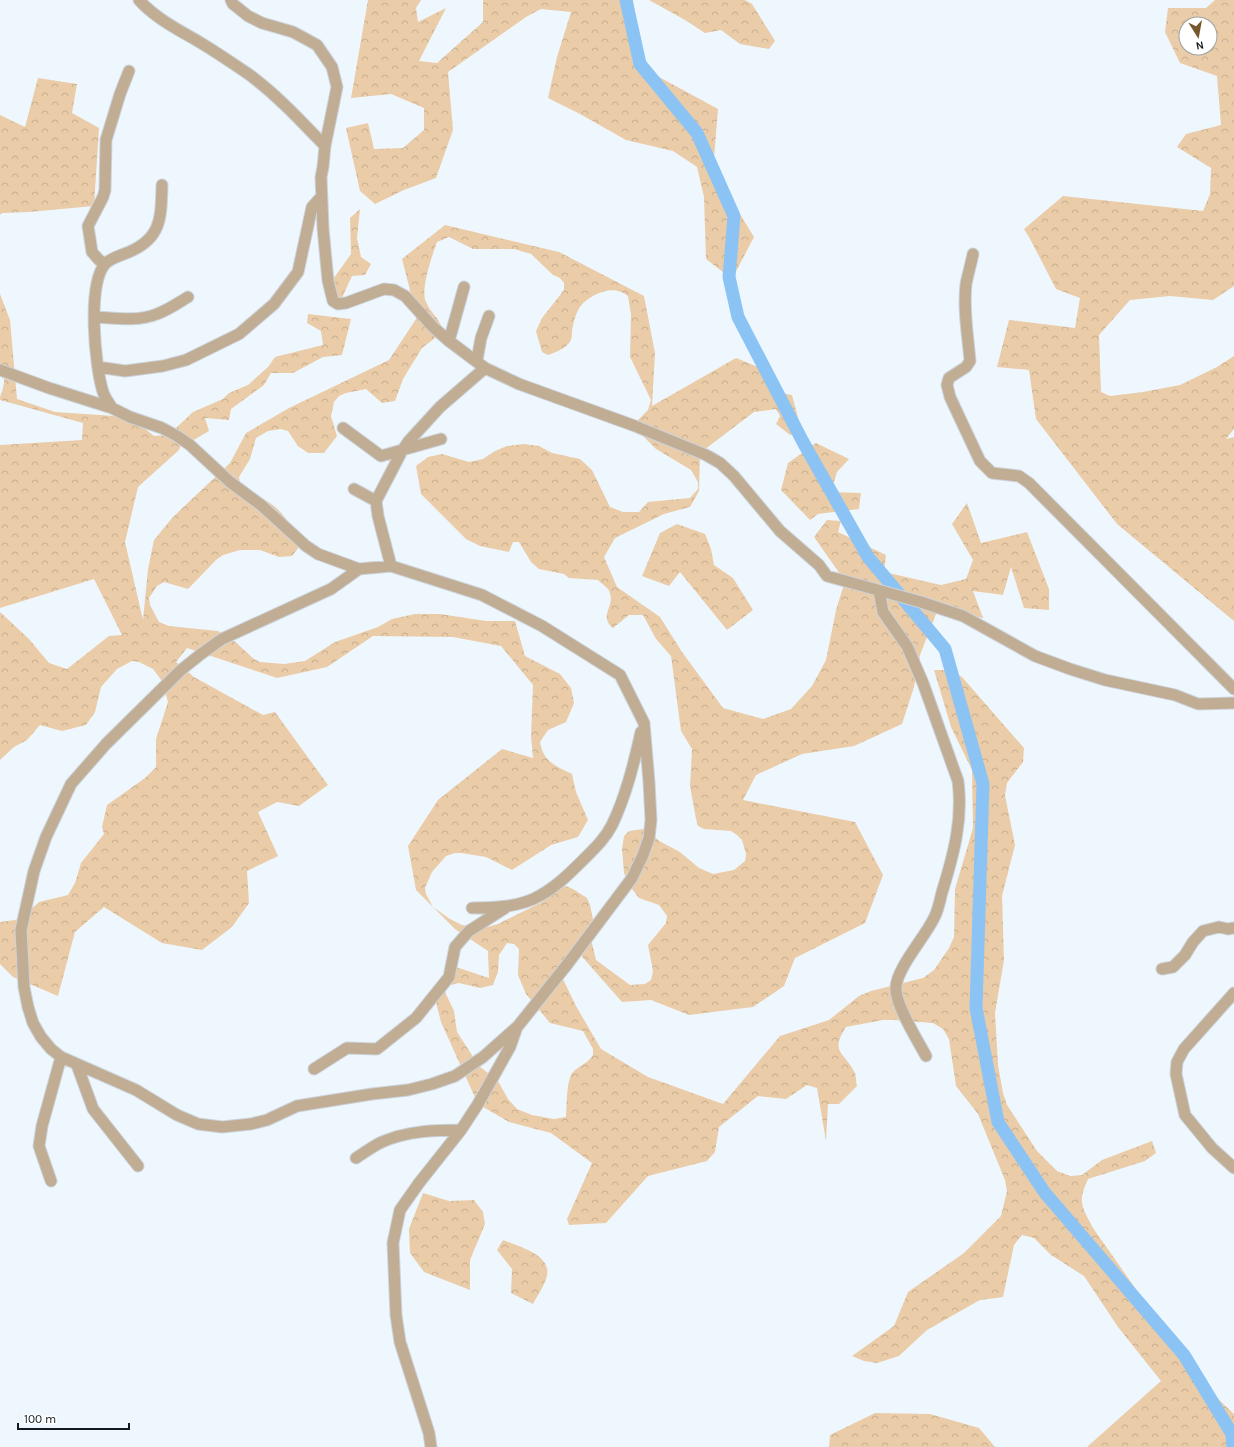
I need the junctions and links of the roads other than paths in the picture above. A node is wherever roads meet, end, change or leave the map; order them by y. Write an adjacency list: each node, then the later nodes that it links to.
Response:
1 (138, 0): 4 (street)
2 (231, 0): 4 (street)
3 (129, 71): 8 (street)
4 (325, 146): 6 (street)
5 (162, 185): 8 (street)
6 (322, 196): 13 (street); 15 (street)
7 (973, 254): 26 (street)
8 (105, 264): 12 (street)
9 (464, 287): 13 (street)
10 (188, 297): 12 (street)
11 (489, 316): 14 (street)
12 (94, 317): 15 (street)
13 (449, 341): 14 (street)
14 (481, 364): 20 (street); 25 (street)
15 (98, 367): 17 (street)
16 (0, 370): 17 (street)
17 (112, 408): 24 (street)
18 (343, 428): 20 (street)
19 (441, 439): 20 (street)
20 (402, 451): 22 (street)
21 (354, 488): 22 (street)
22 (376, 501): 23 (street)
23 (391, 566): 24 (street); 28 (street)
24 (359, 569): 36 (street)
25 (880, 591): 27 (street); 35 (street)
26 (1234, 689)
27 (1234, 703)
28 (644, 723): 29 (street); 34 (street)
29 (509, 905): 30 (street); 38 (street)
30 (472, 908)
31 (1234, 928): 32 (street)
32 (1162, 969)
33 (1234, 993): 42 (street)
34 (518, 1026): 37 (street); 39 (street)
35 (926, 1056)
36 (61, 1057): 37 (street); 43 (street)
37 (77, 1065): 41 (street)
38 (314, 1069)
39 (461, 1130): 40 (street); 44 (street)
40 (356, 1158)
41 (138, 1166)
42 (1234, 1168)
43 (51, 1181)
44 (431, 1447)

